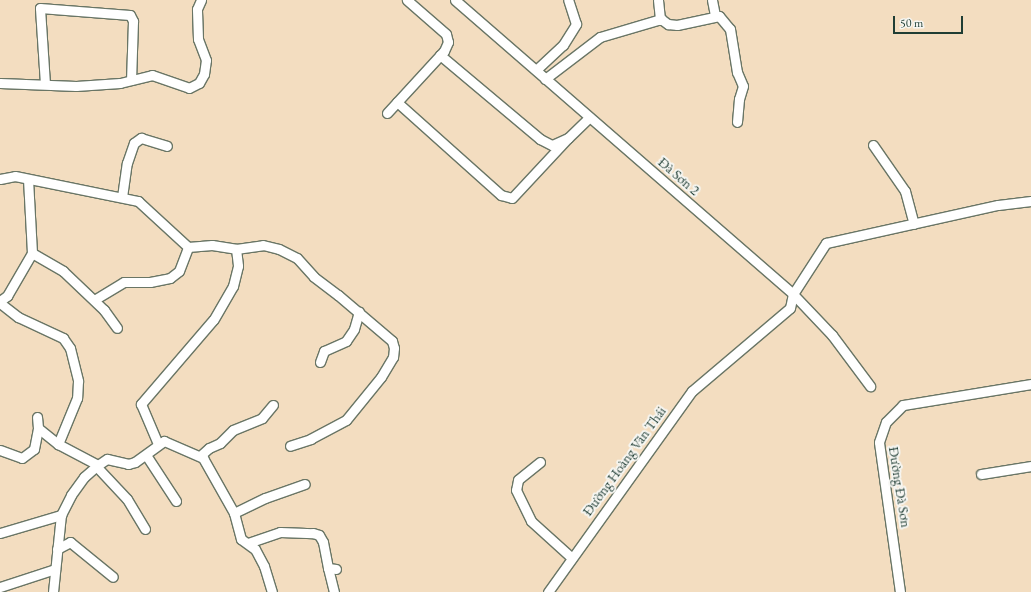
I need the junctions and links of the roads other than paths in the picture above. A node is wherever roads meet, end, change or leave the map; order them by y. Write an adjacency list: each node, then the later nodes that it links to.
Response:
1 (201, 0): 12 (street)
2 (408, 0): 9 (street)
3 (455, 0): 10 (street, Đà Sơn 2)
4 (568, 0): 10 (street)
5 (658, 0): 8 (street)
6 (712, 0): 7 (street)
7 (715, 16): 8 (street); 18 (street)
8 (660, 20): 11 (street)
9 (440, 56): 15 (street); 19 (street)
10 (536, 70): 11 (street, Đà Sơn 2)
11 (545, 79): 17 (street, Đà Sơn 2)
12 (131, 80): 14 (street); 14 (street)
13 (0, 83): 14 (street)
14 (44, 84)
15 (397, 102): 16 (street); 19 (street)
16 (387, 113)
17 (590, 118): 19 (street); 30 (street, Đà Sơn 2)
18 (737, 122)
19 (568, 138)
20 (873, 144): 26 (street)
21 (167, 146): 24 (street)
22 (0, 179): 23 (street)
23 (28, 179): 24 (street); 29 (street)
24 (122, 197): 27 (street)
25 (1031, 201): 26 (street)
26 (914, 224): 30 (street)
27 (188, 247): 28 (street); 31 (street)
28 (236, 249): 33 (street); 42 (street)
29 (32, 253): 31 (street); 32 (street)
30 (793, 294): 37 (street, Đà Sơn 2); 59 (street, Đường Hoàng Văn Thái)
31 (94, 300): 34 (street)
32 (0, 302): 41 (street)
33 (359, 312): 35 (street); 43 (street)
34 (117, 328)
35 (320, 362)
36 (1031, 384): 67 (street, Đường Đà Sơn)
37 (870, 386)
38 (273, 405): 46 (street)
39 (37, 417): 40 (street)
40 (38, 428): 41 (street); 44 (street)
41 (58, 444): 48 (street)
42 (158, 444): 45 (street); 46 (street)
43 (290, 446)
44 (0, 450)
45 (146, 455): 48 (street); 52 (street)
46 (200, 456): 53 (street)
47 (540, 462): 59 (street)
48 (97, 466): 54 (street); 55 (street)
49 (1031, 466): 50 (street)
50 (982, 474)
51 (305, 484): 53 (street)
52 (176, 501)
53 (234, 513): 57 (street)
54 (61, 515): 56 (street); 58 (street)
55 (145, 529)
56 (0, 533)
57 (248, 543): 64 (street); 65 (street)
58 (57, 549): 60 (street); 61 (street)
59 (572, 558): 66 (street, Đường Hoàng Văn Thái)
60 (55, 569): 62 (street); 63 (street)
61 (113, 577)
62 (0, 587)
63 (53, 592)
64 (272, 592)
65 (334, 592)
66 (548, 592)
67 (900, 592)

